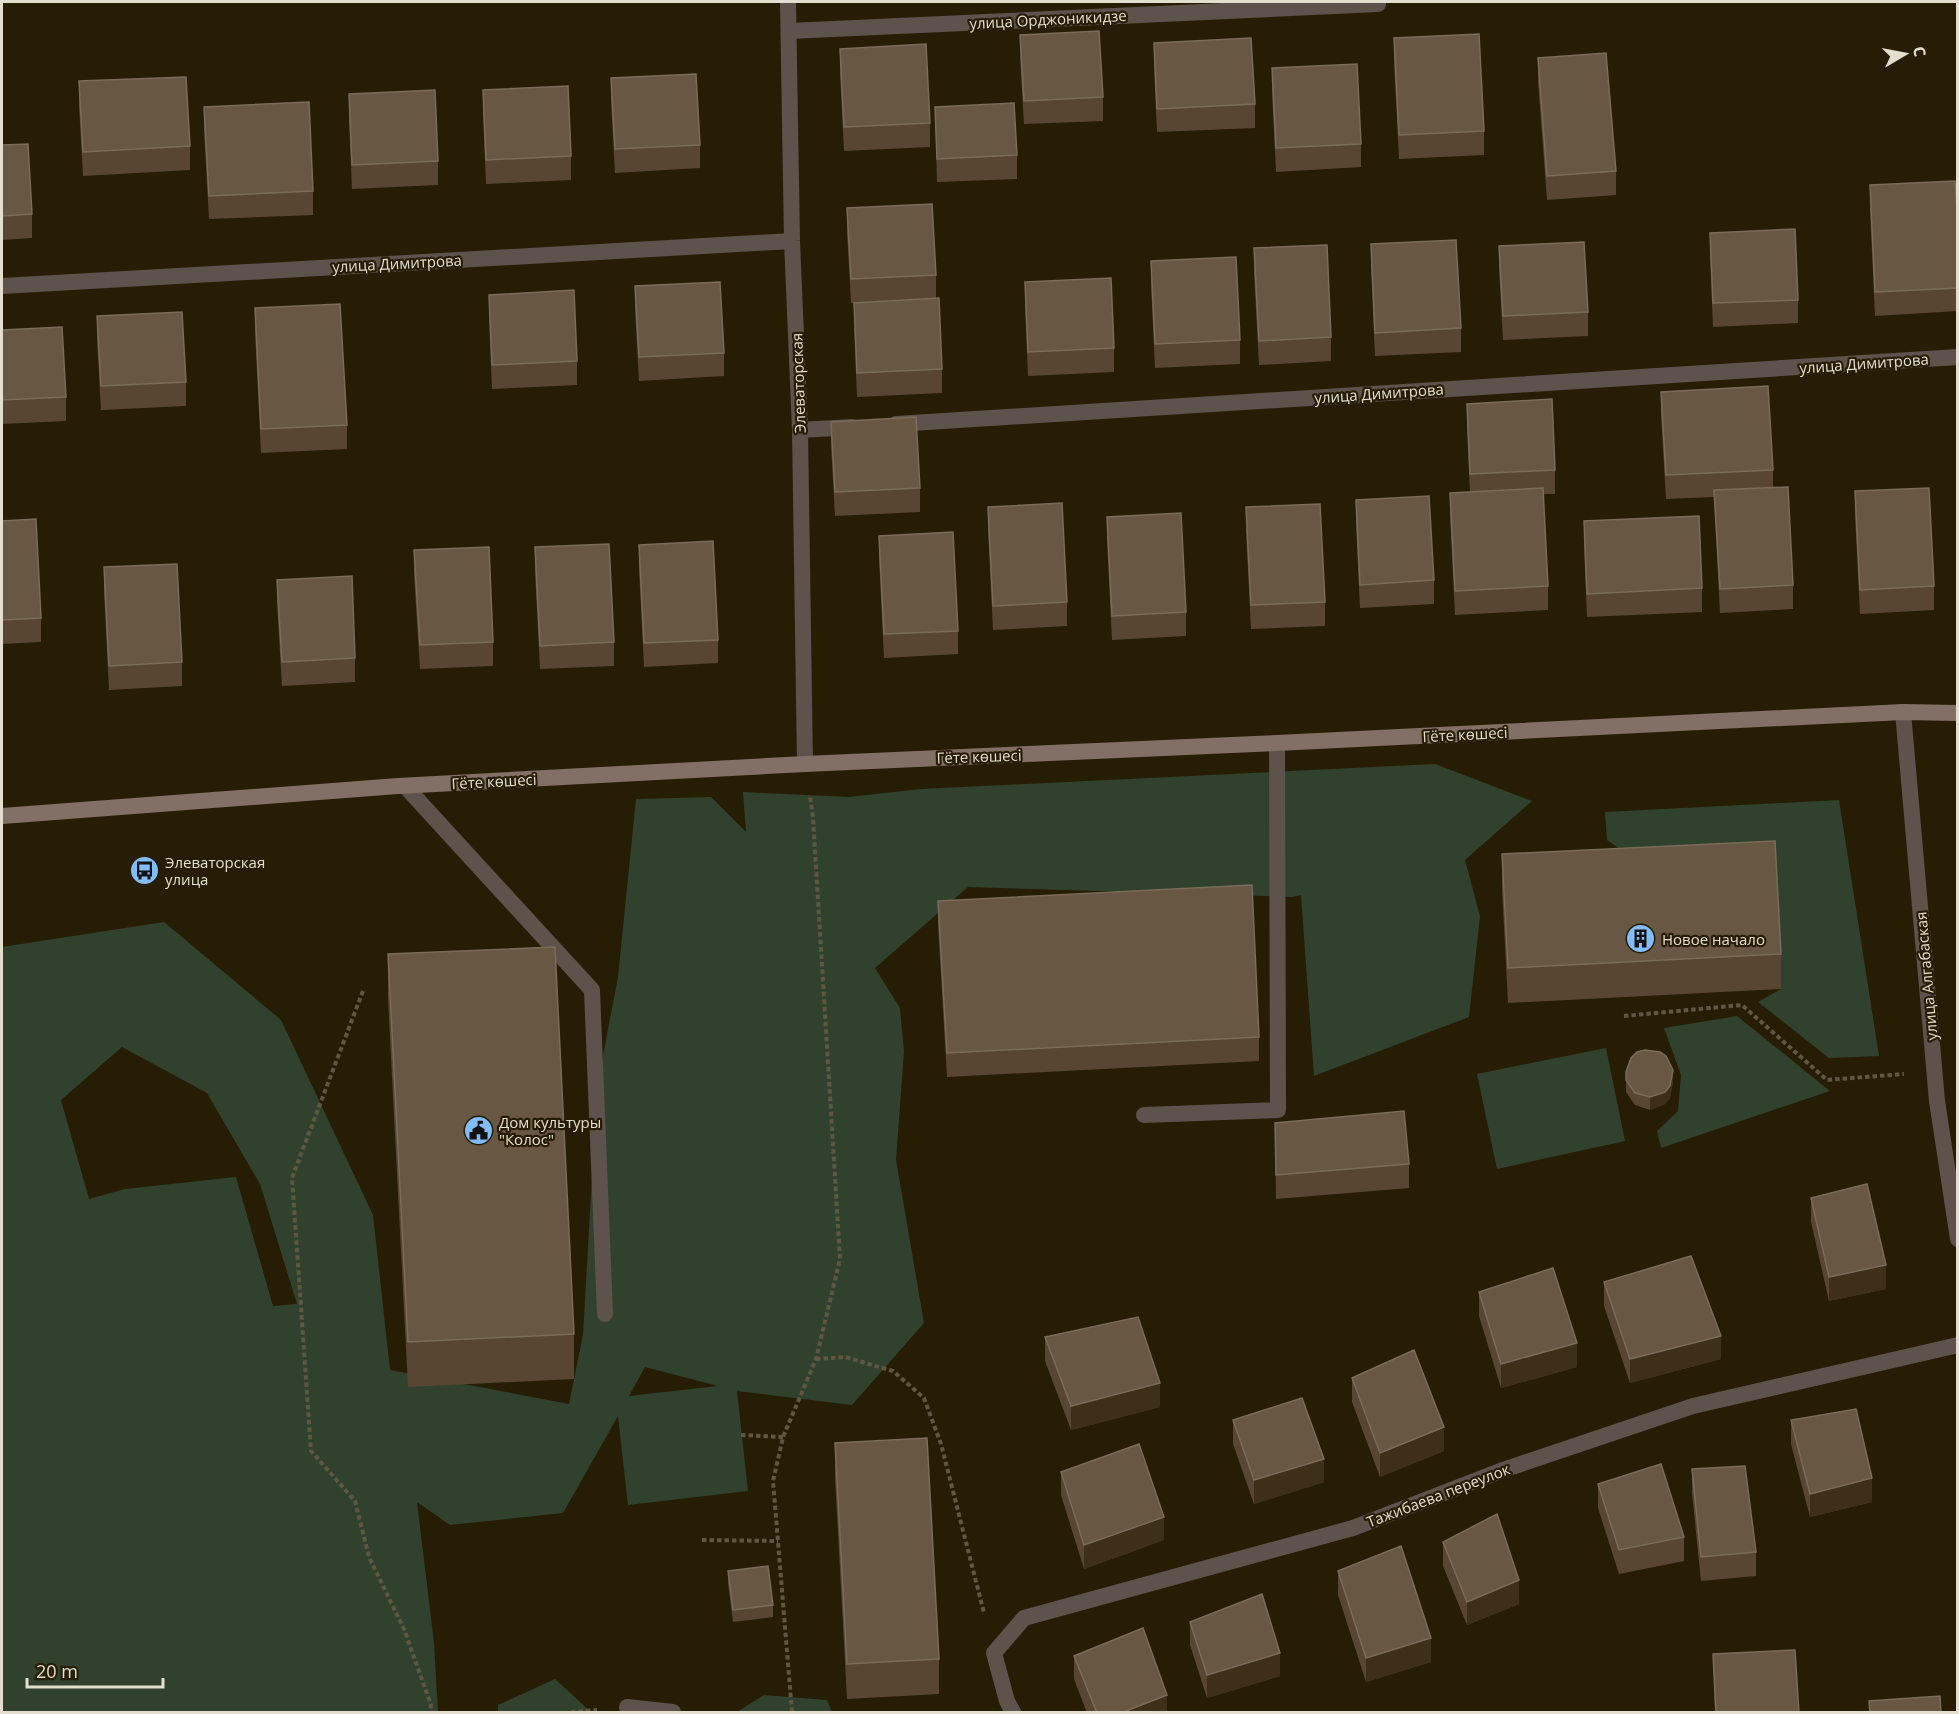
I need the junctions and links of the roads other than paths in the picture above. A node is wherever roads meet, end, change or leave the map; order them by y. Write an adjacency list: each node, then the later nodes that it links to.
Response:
1 (788, 2): 3 (street, Элеваторская)
2 (1378, 4): 3 (street, улица Орджоникидзе)
3 (790, 31): 4 (street, Элеваторская)
4 (792, 241): 5 (street, улица Димитрова); 7 (street, Элеваторская)
5 (2, 286)
6 (1958, 357): 7 (street, улица Димитрова)
7 (800, 430): 11 (street, Элеваторская)
8 (1903, 712): 9 (main road, Гёте көшесі); 10 (main road, Гёте көшесі); 15 (street, улица Алгабаская)
9 (1958, 713)
10 (1276, 743): 11 (main road, Гёте көшесі); 14 (street)
11 (805, 764): 12 (main road, Гёте көшесі)
12 (405, 786): 13 (main road, Гёте көшесі); 16 (street)
13 (2, 816)
14 (1143, 1115)
15 (1958, 1239)
16 (605, 1314)
17 (1958, 1346): 20 (street, Тажибаева переулок)
18 (627, 1707): 19 (street)
19 (673, 1713)
20 (1013, 1713)

